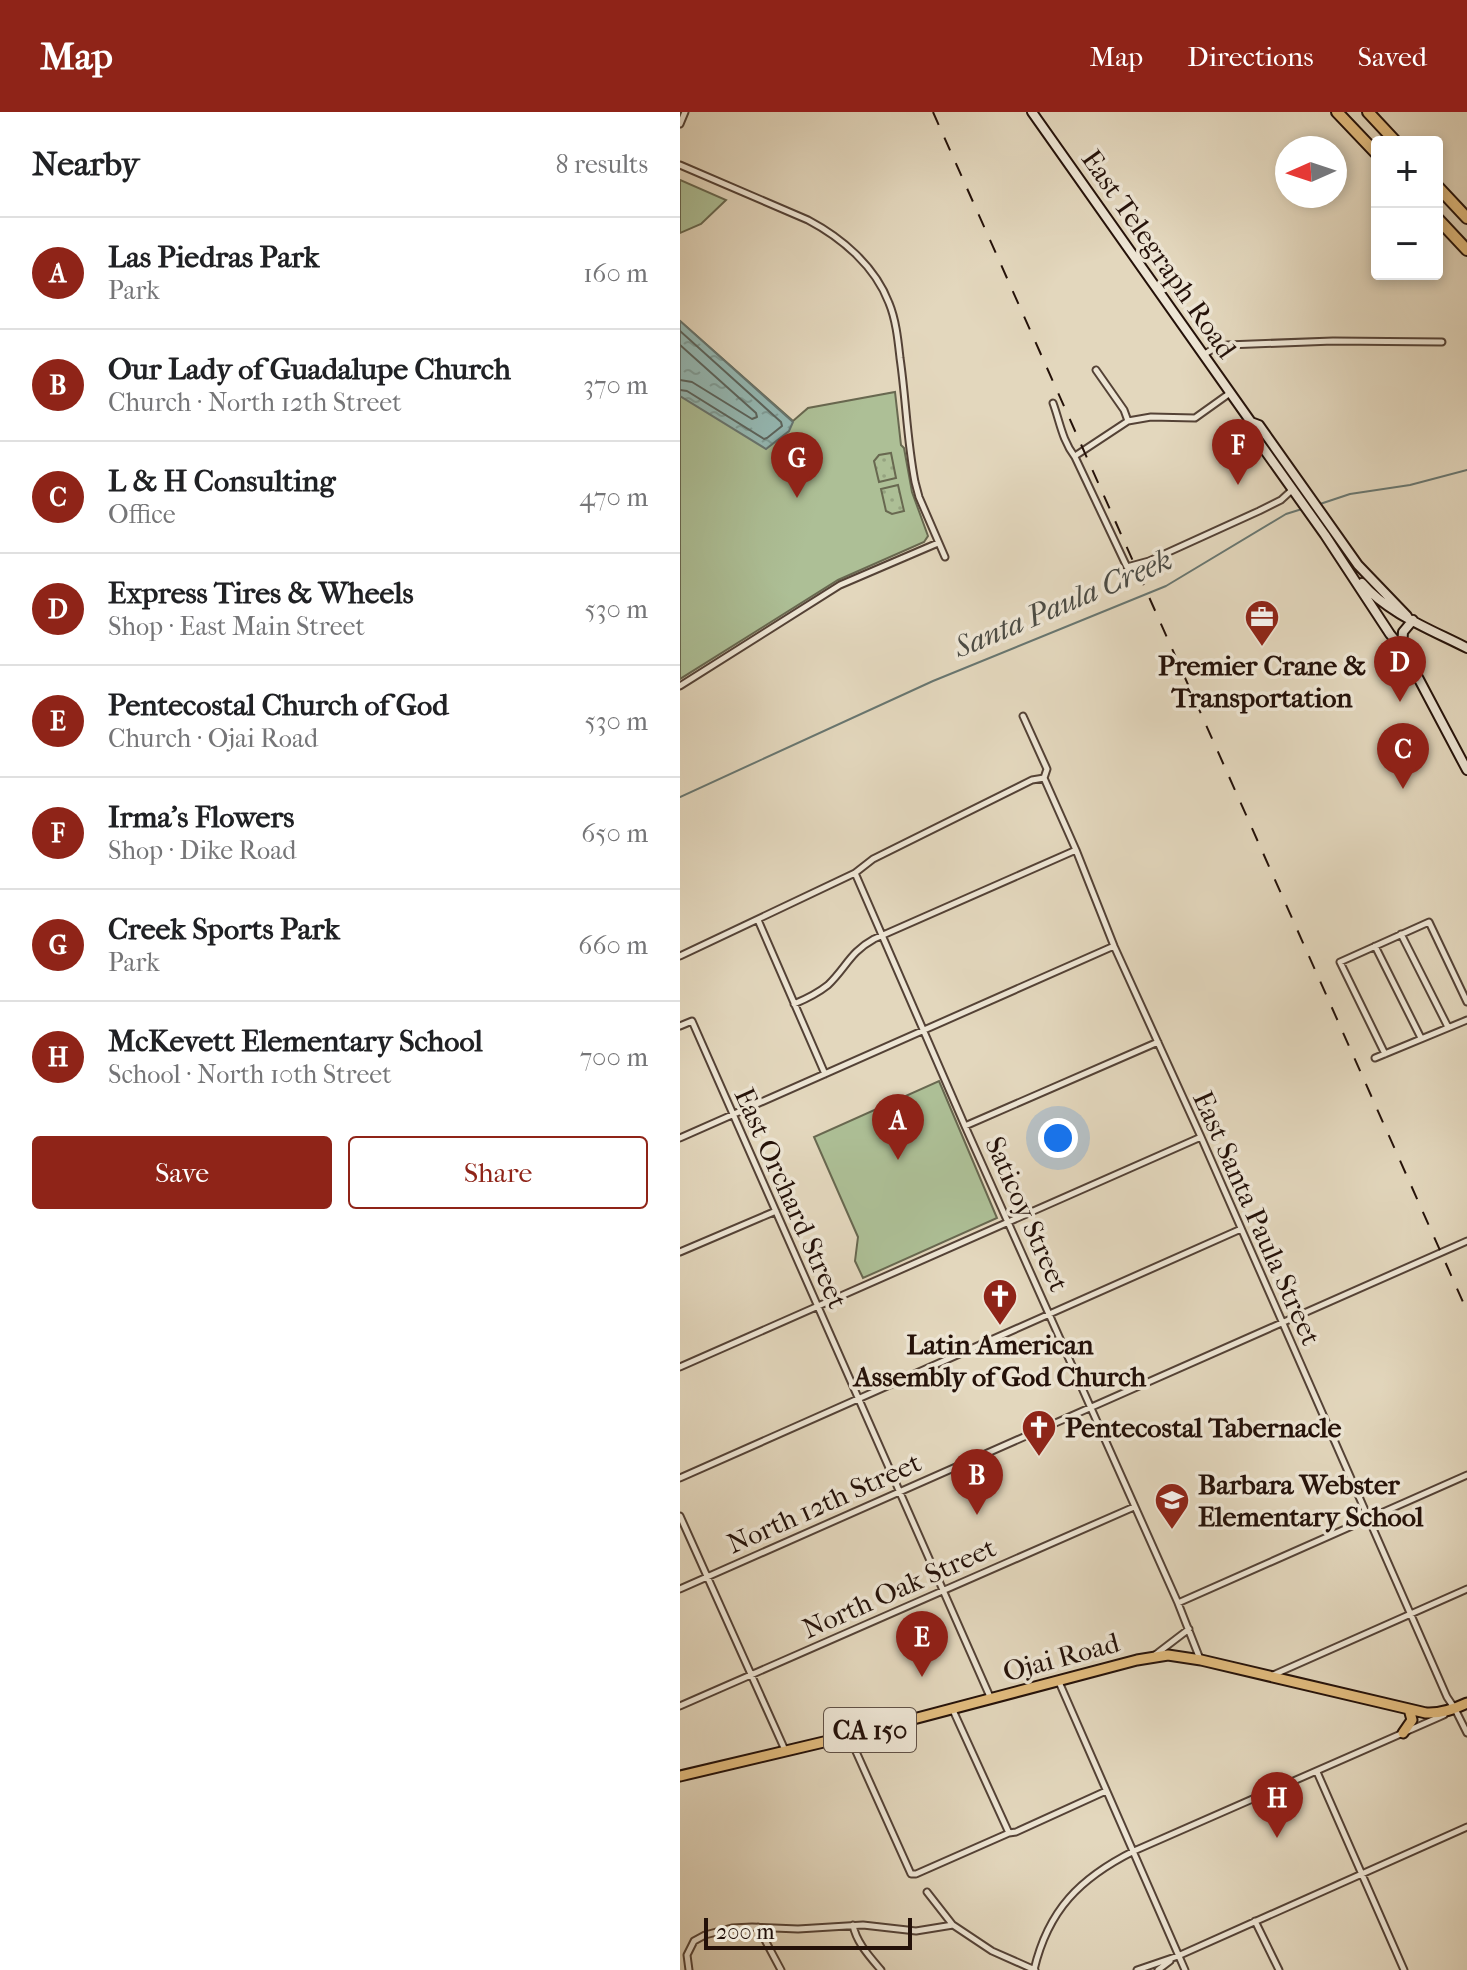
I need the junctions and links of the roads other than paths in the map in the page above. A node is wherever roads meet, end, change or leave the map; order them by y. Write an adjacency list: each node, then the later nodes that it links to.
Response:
1 (685, 112): 5 (street)
2 (1032, 112): 14 (main road, East Telegraph Road)
3 (1337, 112): 7 (highway)
4 (1368, 112): 6 (highway)
5 (680, 124)
6 (1390, 136)
7 (1371, 148)
8 (680, 165): 22 (street)
9 (1443, 192): 10 (highway)
10 (1467, 218)
11 (1443, 224): 12 (highway)
12 (1467, 250)
13 (1442, 342): 14 (street)
14 (1203, 355): 16 (main road, East Telegraph Road)
15 (1096, 370): 18 (street)
16 (1230, 393): 18 (street); 20 (main road, East Telegraph Road)
17 (1053, 403): 19 (street)
18 (1128, 421): 19 (street)
19 (1075, 457): 20 (street)
20 (1298, 491): 21 (main road, East Telegraph Road)
21 (1329, 532): 24 (main road); 26 (main road, East Telegraph Road)
22 (938, 543): 23 (street); 27 (street)
23 (945, 557)
24 (1410, 618): 25 (main road); 26 (main road)
25 (1467, 648)
26 (1404, 651): 29 (main road, East Telegraph Road)
27 (680, 686)
28 (1023, 716): 30 (street, East Santa Paula Street)
29 (1467, 770)
30 (1044, 778): 31 (street, East Santa Paula Street); 32 (street)
31 (1076, 850): 35 (street); 36 (street, East Santa Paula Street)
32 (855, 873): 33 (street); 35 (street, Saticoy Street)
33 (758, 920): 38 (street); 40 (street)
34 (1401, 934): 37 (street); 39 (street); 43 (street)
35 (883, 935): 40 (street); 44 (street, Saticoy Street)
36 (1114, 946): 44 (street); 46 (street, East Santa Paula Street)
37 (1375, 946): 45 (street); 47 (street)
38 (680, 956)
39 (1467, 1002)
40 (794, 1004): 49 (street)
41 (1467, 1020): 43 (street)
42 (680, 1026): 50 (street, East Orchard Street)
43 (1448, 1027): 45 (street)
44 (924, 1030): 49 (street); 51 (street, Saticoy Street)
45 (1421, 1038): 47 (street)
46 (1158, 1042): 51 (street); 52 (street, East Santa Paula Street)
47 (1385, 1054): 48 (street)
48 (1375, 1058)
49 (825, 1074): 50 (street)
50 (734, 1114): 53 (street); 54 (street, East Orchard Street)
51 (965, 1126): 55 (street, Saticoy Street)
52 (1201, 1137): 55 (street); 56 (street, East Santa Paula Street)
53 (680, 1138)
54 (776, 1211): 58 (street); 59 (street, East Orchard Street)
55 (1008, 1223): 59 (street); 60 (street, Saticoy Street)
56 (1241, 1229): 60 (street); 61 (street, East Santa Paula Street)
57 (1467, 1241): 61 (street, North 12th Street)
58 (680, 1252)
59 (817, 1307): 62 (street); 63 (street, East Orchard Street)
60 (1050, 1314): 63 (street); 64 (street, Saticoy Street)
61 (1282, 1323): 64 (street, North 12th Street); 70 (street, East Santa Paula Street)
62 (680, 1367)
63 (857, 1399): 66 (street); 67 (street, East Orchard Street)
64 (1090, 1408): 67 (street, North 12th Street); 68 (street, Saticoy Street)
65 (1467, 1475): 70 (street)
66 (680, 1478)
67 (898, 1492): 71 (street, North 12th Street); 74 (street, East Orchard Street)
68 (1134, 1507): 74 (street, North Oak Street); 75 (street, Saticoy Street)
69 (680, 1516): 71 (street)
70 (1367, 1518): 75 (street); 76 (street, East Santa Paula Street)
71 (707, 1577): 72 (street, North 12th Street); 80 (street)
72 (680, 1589)
73 (1467, 1589): 76 (street)
74 (943, 1590): 80 (street, North Oak Street); 83 (street, East Orchard Street)
75 (1178, 1603): 77 (street, Saticoy Street)
76 (1410, 1614): 81 (street); 88 (street, East Santa Paula Street)
77 (1189, 1629): 78 (street); 79 (street, Saticoy Street)
78 (1154, 1656): 79 (main road, Ojai Road / CA 150); 82 (main road, Ojai Road / CA 150)
79 (1201, 1660): 81 (main road, Ojai Road / CA 150)
80 (752, 1674): 85 (street, North Oak Street); 92 (street)
81 (1268, 1677): 87 (main road, Ojai Road / CA 150)
82 (1058, 1680): 83 (main road, Ojai Road / CA 150); 95 (street)
83 (991, 1699): 86 (main road, Ojai Road / CA 150)
84 (1467, 1703): 88 (main road, CA 150)
85 (680, 1706)
86 (952, 1708): 91 (main road, Ojai Road / CA 150); 97 (street)
87 (1409, 1709): 88 (main road, Ojai Road / CA 150); 89 (main road)
88 (1455, 1709): 89 (street); 90 (street, East Santa Paula Street)
89 (1403, 1733): 93 (street)
90 (1467, 1733)
91 (849, 1736): 92 (main road, Ojai Road / CA 150); 97 (street)
92 (785, 1751): 94 (main road, Ojai Road / CA 150)
93 (1317, 1772): 98 (street); 99 (street)
94 (680, 1776)
95 (1106, 1791): 97 (street); 98 (street)
96 (1467, 1827): 99 (street)
97 (1009, 1833)
98 (1134, 1851): 105 (street); 109 (street)
99 (1361, 1874): 101 (street); 114 (street)
100 (927, 1892): 103 (street)
101 (1255, 1921): 105 (street); 113 (street)
102 (853, 1925): 103 (street); 104 (street); 108 (street)
103 (953, 1925): 109 (street)
104 (758, 1927): 106 (street); 107 (street)
105 (1178, 1956): 110 (street); 111 (street); 112 (street)
106 (689, 1970)
107 (781, 1970)
108 (881, 1970)
109 (1034, 1970)
110 (1137, 1970)
111 (1158, 1970)
112 (1185, 1970)
113 (1279, 1970)
114 (1404, 1970)

